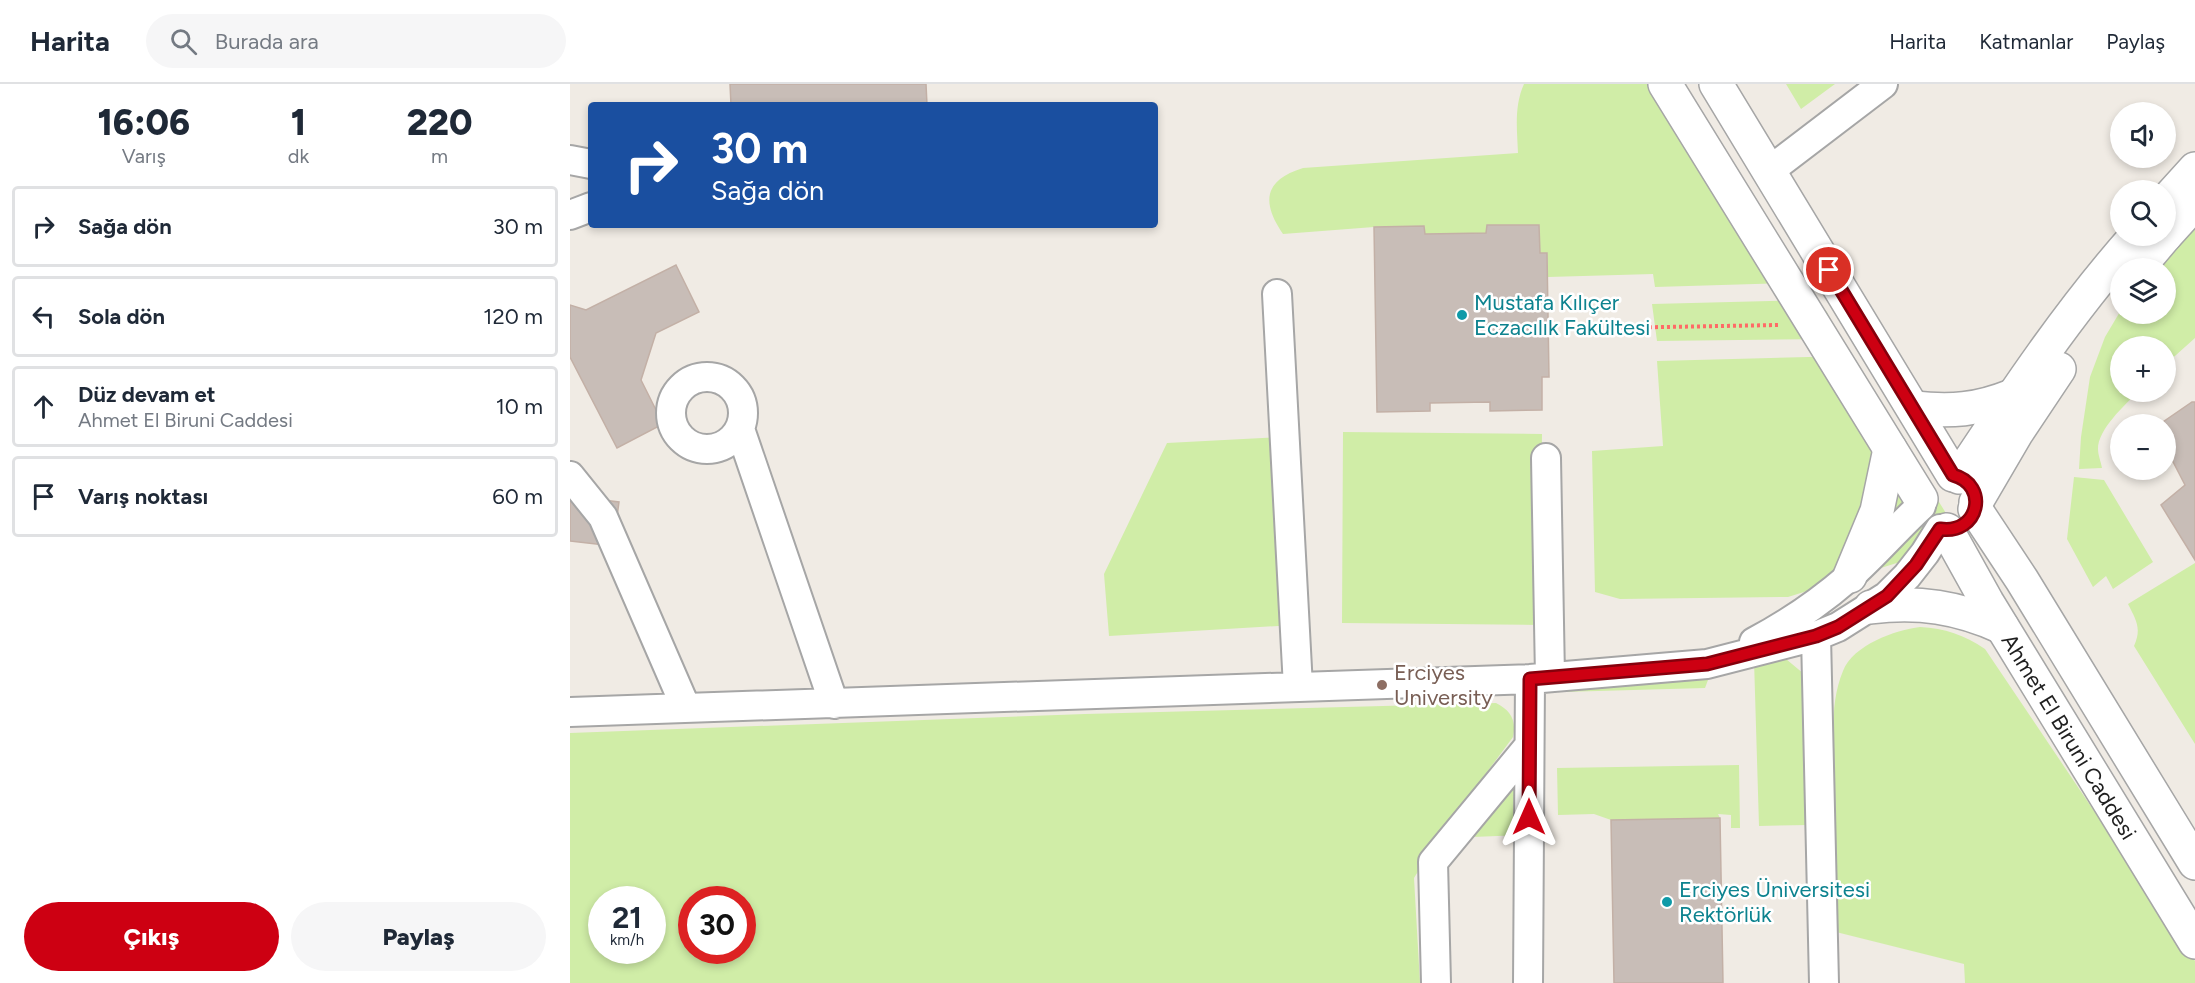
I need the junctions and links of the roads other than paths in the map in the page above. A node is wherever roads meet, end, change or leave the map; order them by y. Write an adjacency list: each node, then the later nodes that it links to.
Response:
1 (1665, 84): 21 (street, Ahmet El Biruni Caddesi)
2 (1716, 84): 7 (street, Ahmet El Biruni Caddesi)
3 (1883, 84): 7 (street)
4 (570, 160): 5 (street)
5 (588, 163)
6 (2195, 170): 8 (street)
7 (1769, 171): 19 (street, Ahmet El Biruni Caddesi)
8 (2176, 190)
9 (2195, 203): 12 (street)
10 (588, 208): 11 (street)
11 (570, 215)
12 (2176, 224)
13 (2127, 246): 18 (street)
14 (2157, 246): 15 (street)
15 (2146, 258)
16 (1277, 294): 32 (street)
17 (2110, 303): 24 (street)
18 (2012, 396): 19 (street); 24 (street)
19 (1914, 408): 24 (street, Ahmet El Biruni Caddesi)
20 (740, 429): 33 (street)
21 (1890, 449): 25 (street, Ahmet El Biruni Caddesi); 26 (street)
22 (1546, 458): 31 (street)
23 (570, 477): 34 (street)
24 (1966, 491): 25 (street); 25 (street); 37 (street, Ahmet El Biruni Caddesi)
25 (1932, 516): 26 (street); 27 (street); 28 (street, Ahmet El Biruni Caddesi)
26 (1850, 576): 30 (street)
27 (1870, 607): 28 (street); 29 (street)
28 (2002, 627): 38 (street, Ahmet El Biruni Caddesi)
29 (1816, 636): 30 (street); 41 (street)
30 (1707, 664): 31 (street)
31 (1540, 678): 32 (street); 36 (street)
32 (1298, 687): 33 (street)
33 (834, 704): 34 (street)
34 (686, 708): 35 (street)
35 (570, 712)
36 (1529, 746): 39 (street); 40 (street)
37 (2195, 862)
38 (2195, 942)
39 (1436, 983)
40 (1528, 983)
41 (1824, 983)

